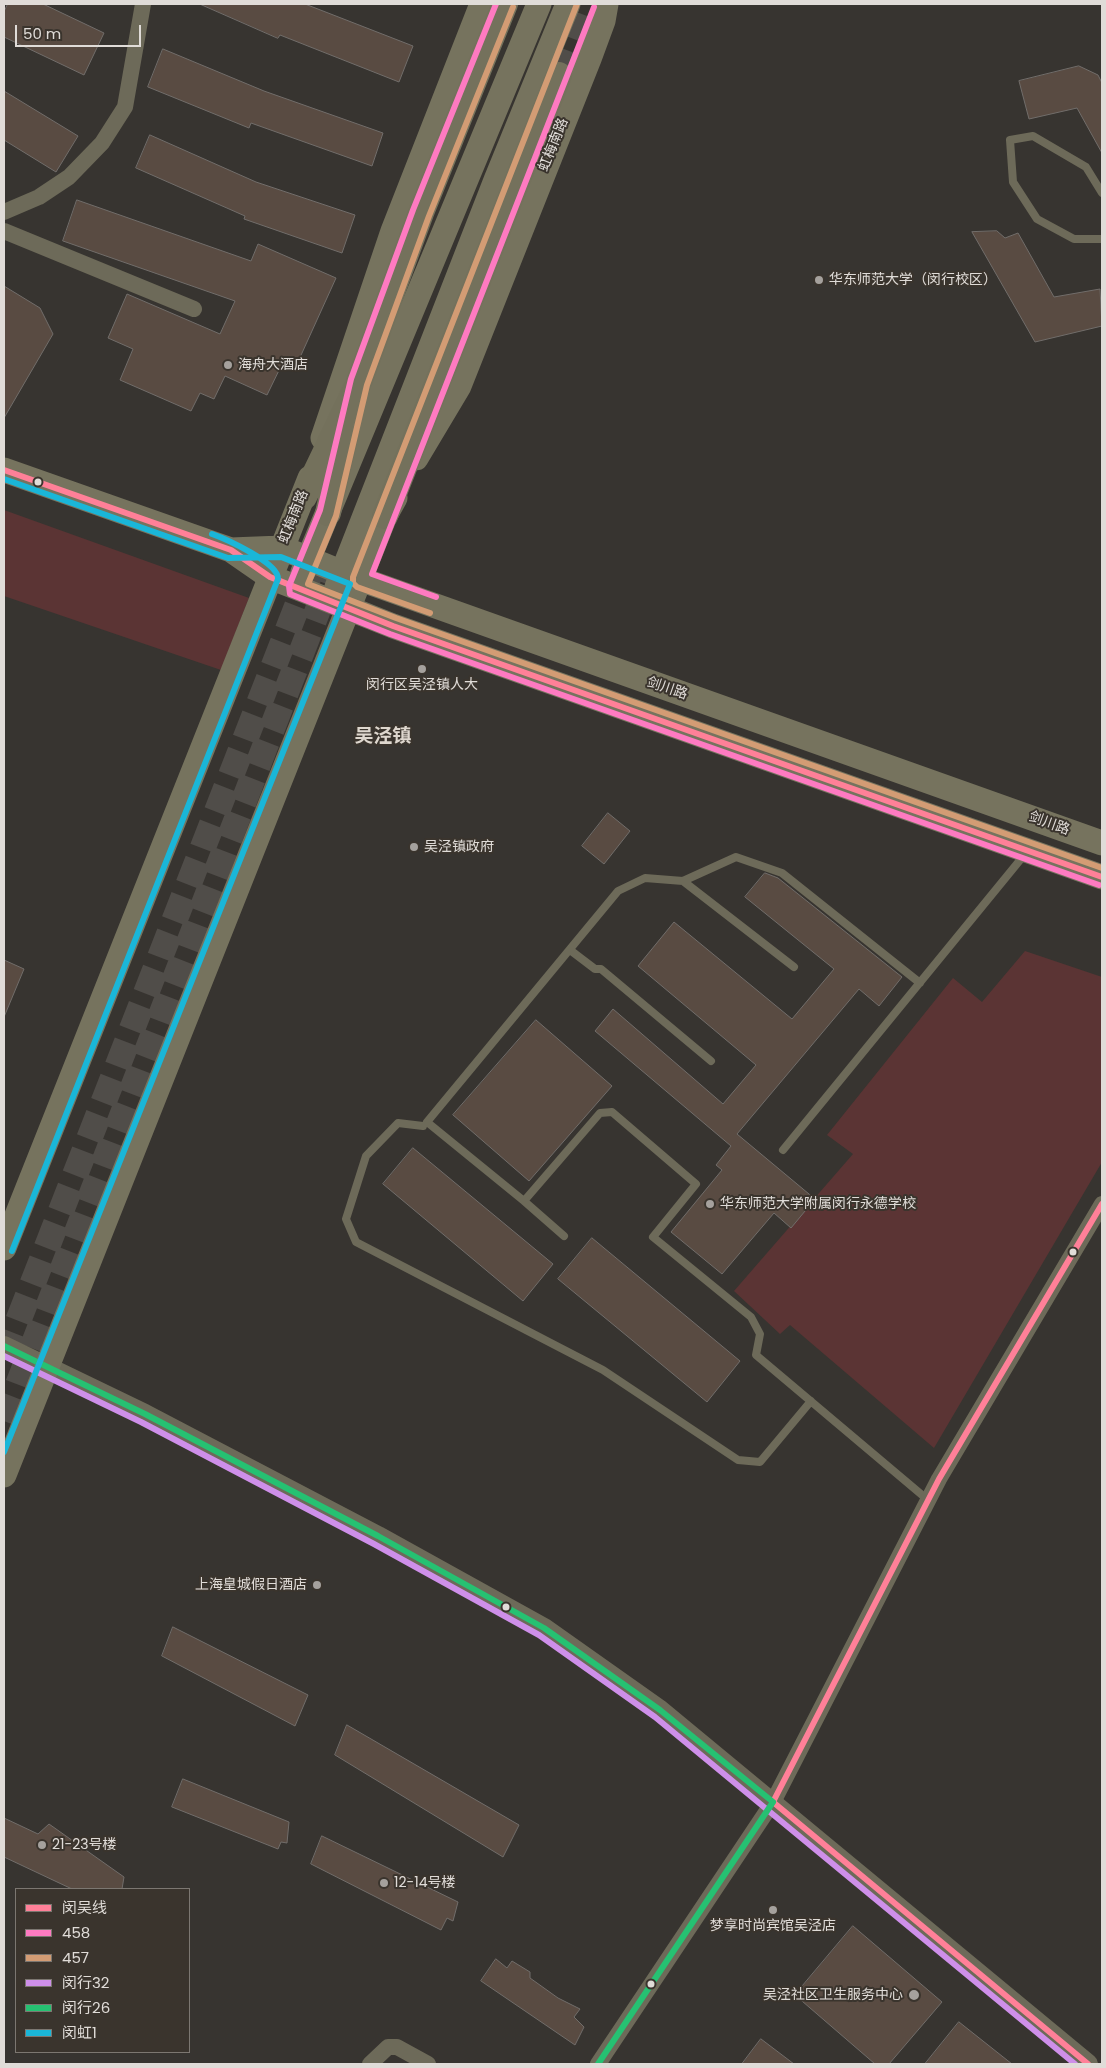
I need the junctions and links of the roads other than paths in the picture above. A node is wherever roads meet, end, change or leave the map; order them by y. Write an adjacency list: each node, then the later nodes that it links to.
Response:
1 (143, 4): 9 (street)
2 (482, 4): 15 (main road, 虹梅南路)
3 (505, 4): 13 (highway)
4 (539, 4): 16 (main road)
5 (568, 4): 21 (main road, 虹梅南路)
6 (606, 4): 17 (main road, 虹梅南路)
7 (559, 75): 17 (highway)
8 (1102, 193): 11 (lane)
9 (4, 212)
10 (4, 231): 12 (street)
11 (1102, 239)
12 (194, 309)
13 (359, 382): 15 (highway); 16 (highway)
14 (4, 470): 19 (main road, 剑川路)
15 (304, 497): 18 (main road, 虹梅南路)
16 (328, 514): 20 (main road)
17 (385, 516): 21 (main road, 虹梅南路)
18 (282, 548): 19 (main road, 剑川路); 20 (main road, 剑川路); 22 (main road, 虹梅南路)
19 (230, 550): 22 (main road, 剑川路)
20 (309, 558): 21 (main road, 剑川路); 23 (main road)
21 (352, 576): 24 (main road, 虹梅南路); 25 (main road, 剑川路)
22 (270, 577): 23 (main road, 剑川路); 38 (main road, 虹梅南路)
23 (297, 589): 24 (main road, 剑川路)
24 (340, 605): 26 (main road, 剑川路); 40 (main road, 虹梅南路)
25 (1102, 843)
26 (1027, 850): 27 (main road, 剑川路); 31 (lane)
27 (1102, 877)
28 (683, 881): 29 (lane); 30 (lane); 31 (lane)
29 (570, 950): 32 (lane); 35 (lane)
30 (794, 967)
31 (920, 983): 34 (lane)
32 (711, 1061)
33 (423, 1126): 41 (lane)
34 (783, 1150)
35 (524, 1201): 37 (lane); 41 (lane)
36 (1102, 1204): 43 (street)
37 (564, 1236)
38 (4, 1248)
39 (4, 1346): 40 (street)
40 (47, 1366): 42 (main road, 虹梅南路); 44 (street)
41 (811, 1401): 43 (lane)
42 (4, 1475)
43 (928, 1500): 44 (street)
44 (773, 1802): 47 (street); 48 (street)
45 (370, 2064): 46 (street)
46 (428, 2064)
47 (598, 2064)
48 (1088, 2064)

